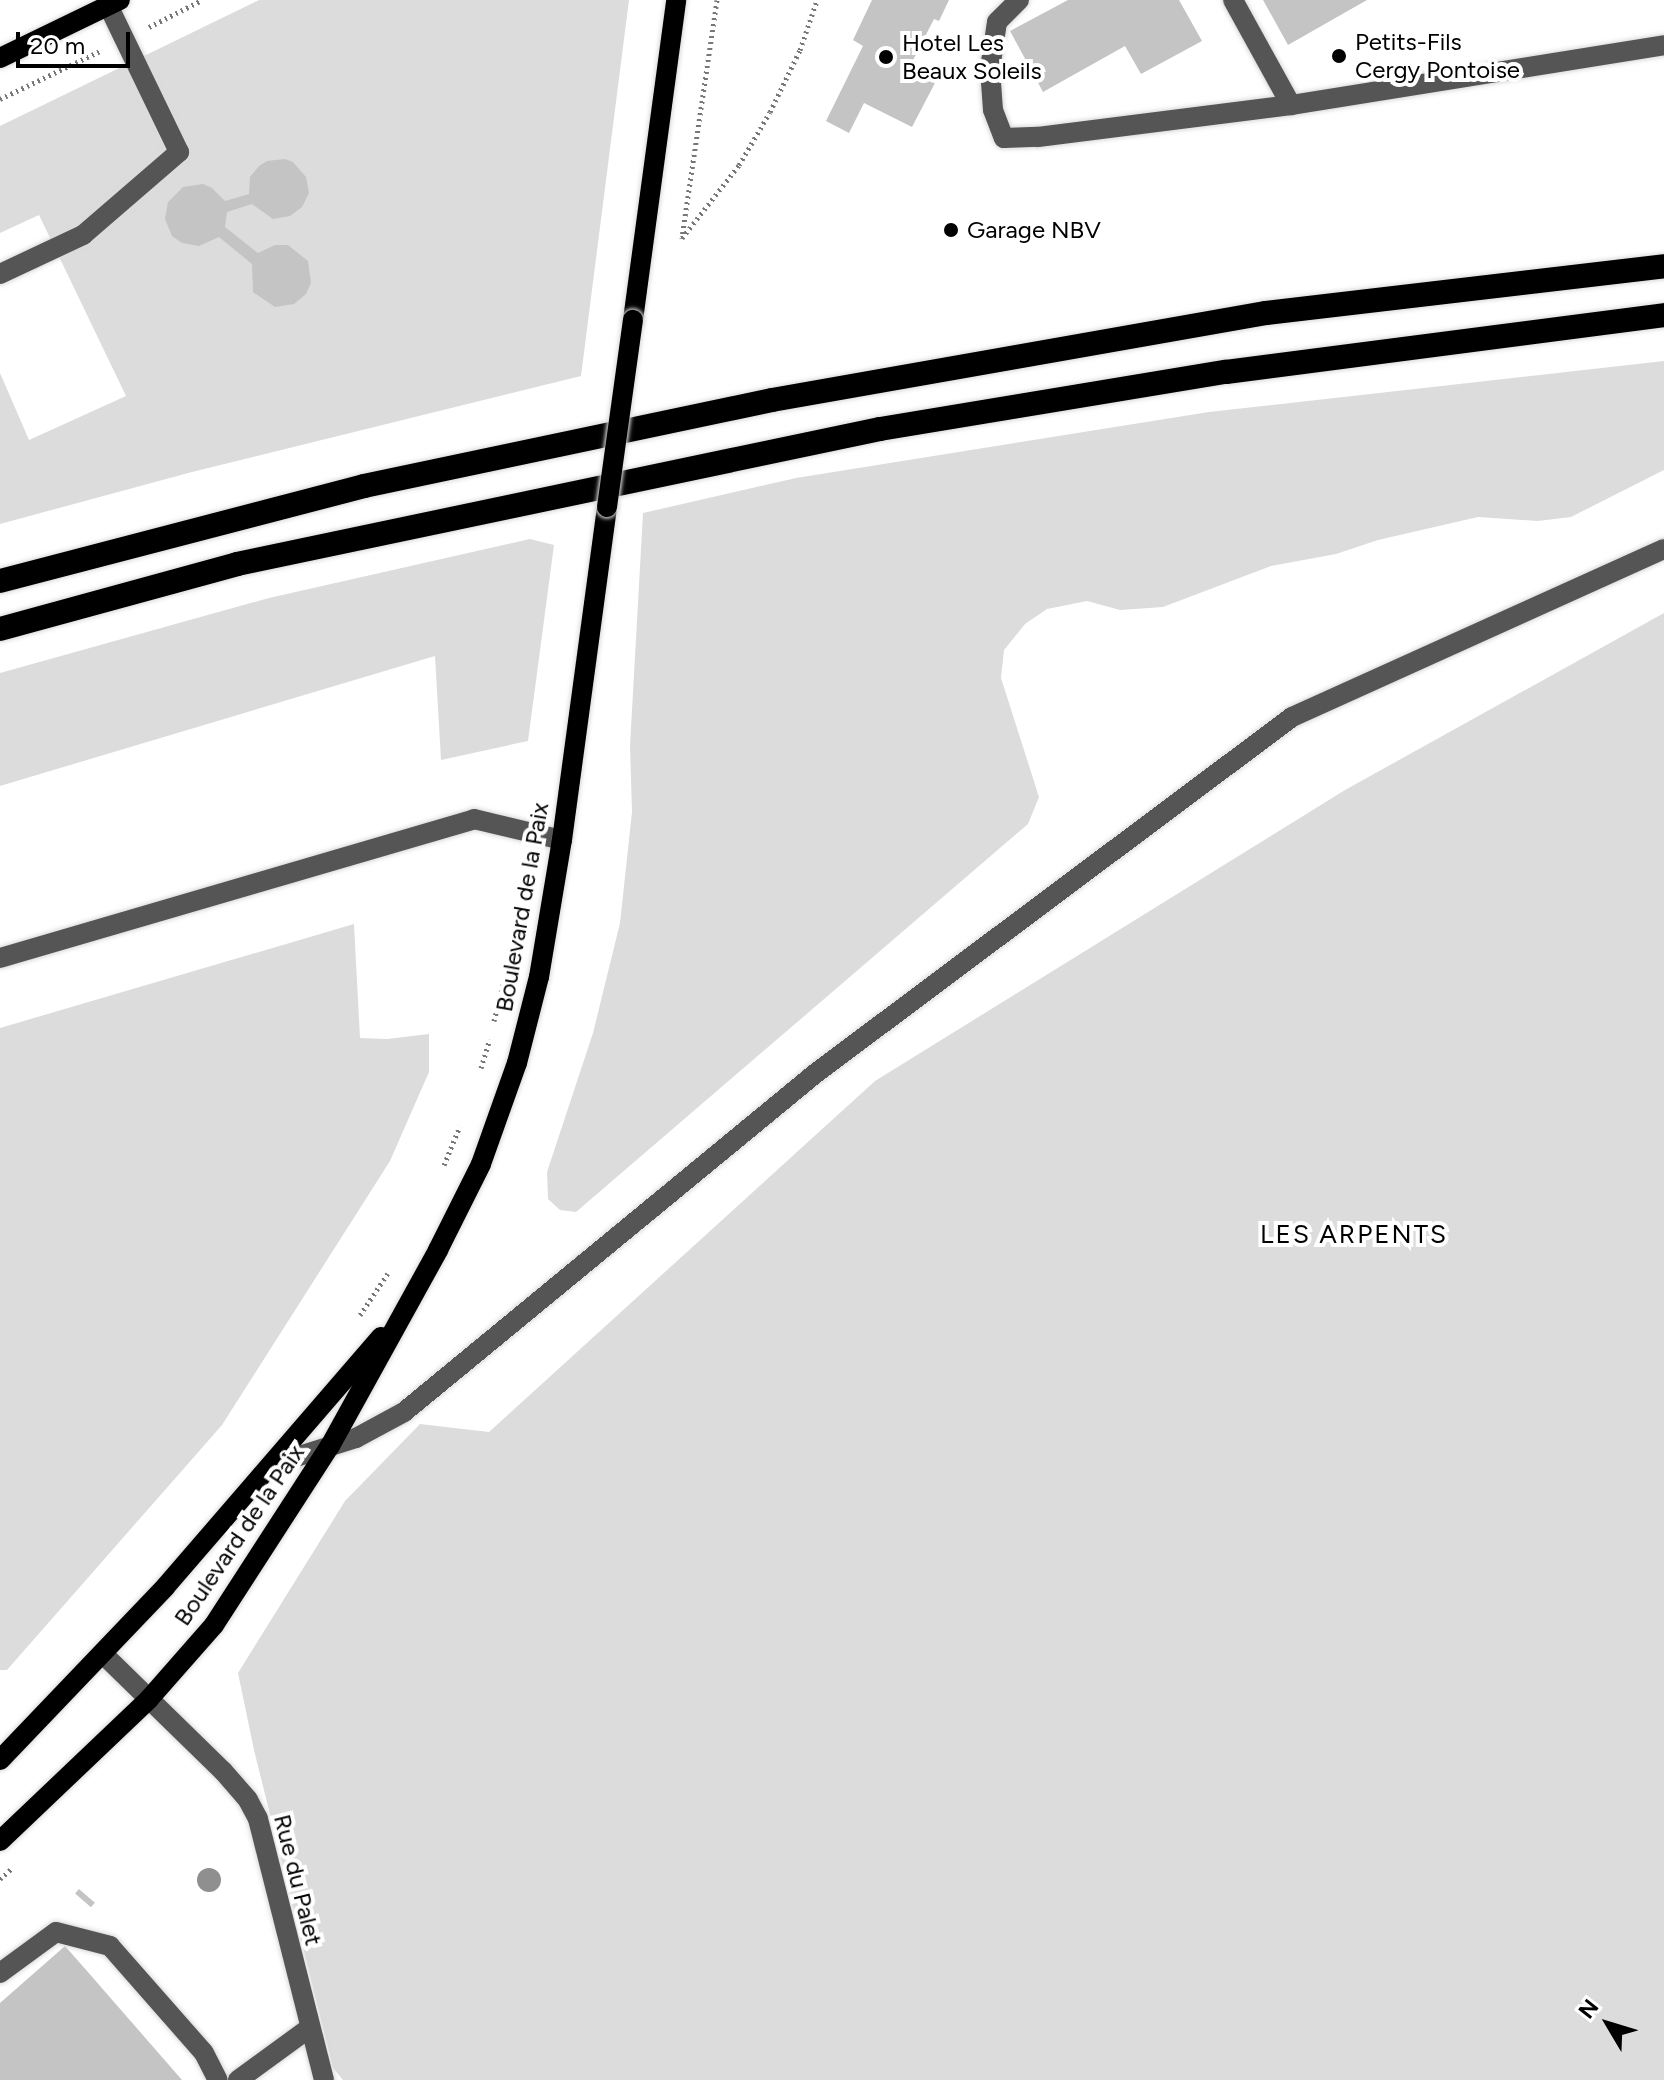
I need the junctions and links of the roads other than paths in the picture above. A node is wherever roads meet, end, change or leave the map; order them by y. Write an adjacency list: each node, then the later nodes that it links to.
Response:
1 (676, 0): 14 (main road, Boulevard de la Paix, bridge)
2 (1019, 0): 7 (lane)
3 (1233, 0): 7 (lane)
4 (114, 3): 6 (main road); 9 (lane)
5 (1664, 45): 7 (lane)
6 (0, 58)
7 (1291, 105)
8 (1664, 266): 12 (highway)
9 (0, 274)
10 (1664, 315): 13 (highway)
11 (1664, 549): 17 (lane)
12 (0, 581)
13 (0, 629)
14 (562, 840): 15 (lane); 16 (main road, Boulevard de la Paix)
15 (0, 958)
16 (412, 1295): 17 (main road, Boulevard de la Paix); 18 (main road, Boulevard de la Paix)
17 (330, 1446): 18 (lane); 20 (main road, Boulevard de la Paix)
18 (274, 1464): 19 (main road, Boulevard de la Paix)
19 (103, 1654): 20 (lane, Rue du Palet); 21 (main road, Boulevard de la Paix)
20 (149, 1699): 22 (main road, Boulevard de la Paix); 24 (lane, Rue du Palet)
21 (0, 1760)
22 (0, 1841)
23 (0, 1973): 25 (lane)
24 (308, 2029): 26 (lane); 27 (lane, Rue du Palet)
25 (218, 2080)
26 (238, 2080)
27 (324, 2080)

